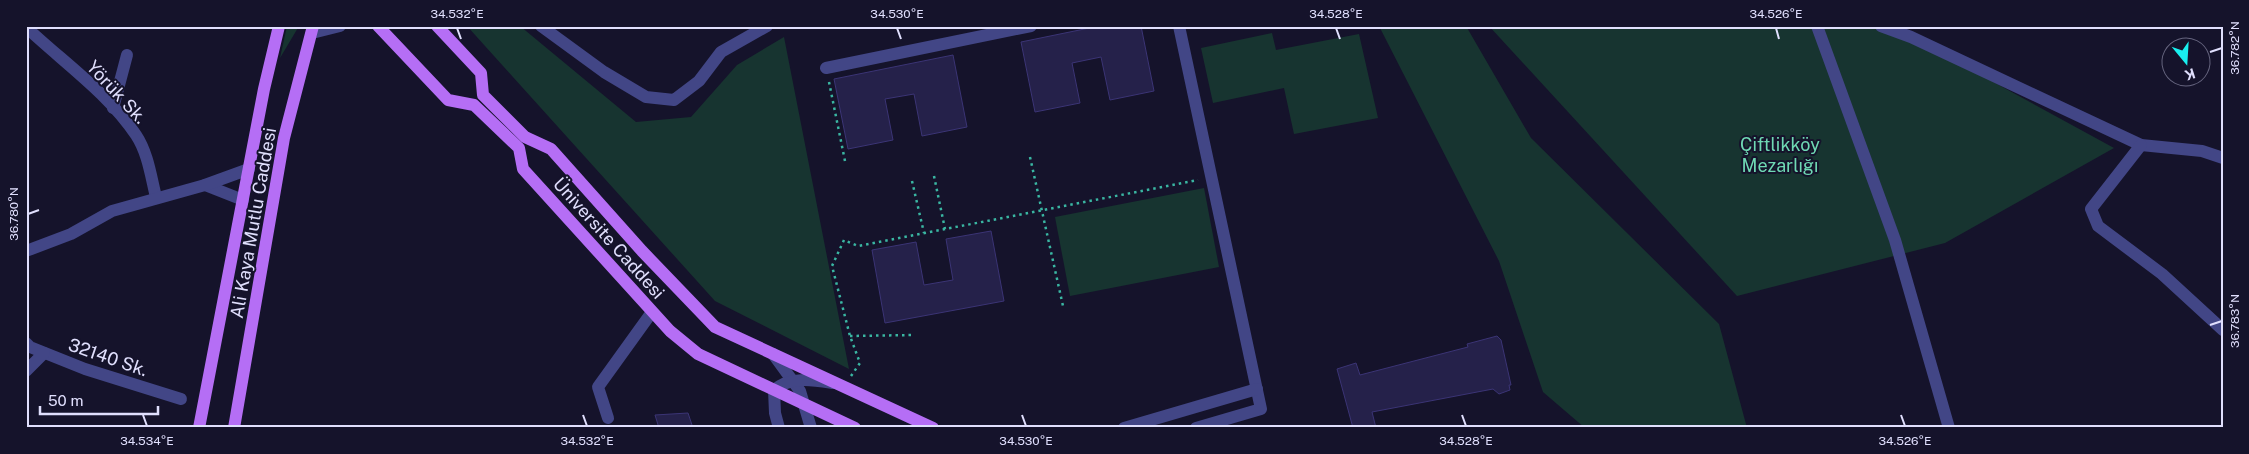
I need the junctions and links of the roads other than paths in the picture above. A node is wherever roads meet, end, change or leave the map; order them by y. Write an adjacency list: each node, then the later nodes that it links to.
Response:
1 (278, 26): 18 (main road, Ali Kaya Mutlu Caddesi)
2 (340, 26): 12 (street)
3 (378, 26): 23 (main road, Üniversite Caddesi)
4 (437, 26): 27 (main road)
5 (542, 26): 6 (street)
6 (767, 26)
7 (1031, 26): 14 (street)
8 (1179, 26): 31 (street)
9 (1817, 26): 44 (street)
10 (1881, 26): 16 (street)
11 (26, 27): 15 (street, Yörük Sk.)
12 (313, 30): 37 (main road, Ali Kaya Mutlu Caddesi)
13 (127, 55): 15 (street)
14 (826, 68)
15 (112, 108): 20 (street, Yörük Sk.)
16 (2141, 145): 17 (street); 24 (street)
17 (2223, 158)
18 (249, 169): 19 (street); 21 (main road, Ali Kaya Mutlu Caddesi)
19 (205, 185): 20 (street); 21 (street)
20 (156, 197): 22 (street)
21 (243, 200): 36 (main road, Ali Kaya Mutlu Caddesi)
22 (26, 251)
23 (652, 312): 32 (main road, Üniversite Caddesi); 35 (street)
24 (2223, 330)
25 (26, 342): 26 (street, 32140 Sk.)
26 (44, 353): 28 (street); 33 (street, 32140 Sk.)
27 (773, 354): 29 (street); 30 (main road)
28 (26, 371)
29 (794, 380): 30 (street); 32 (street); 34 (street)
30 (840, 385): 41 (main road)
31 (1257, 389): 42 (street); 43 (street)
32 (774, 390): 34 (main road, Üniversite Caddesi); 38 (street)
33 (181, 399)
34 (802, 404): 39 (street); 40 (main road, Üniversite Caddesi)
35 (608, 418)
36 (199, 428)
37 (234, 428)
38 (780, 428)
39 (811, 428)
40 (856, 428)
41 (933, 428)
42 (1124, 428)
43 (1196, 428)
44 (1949, 428)

